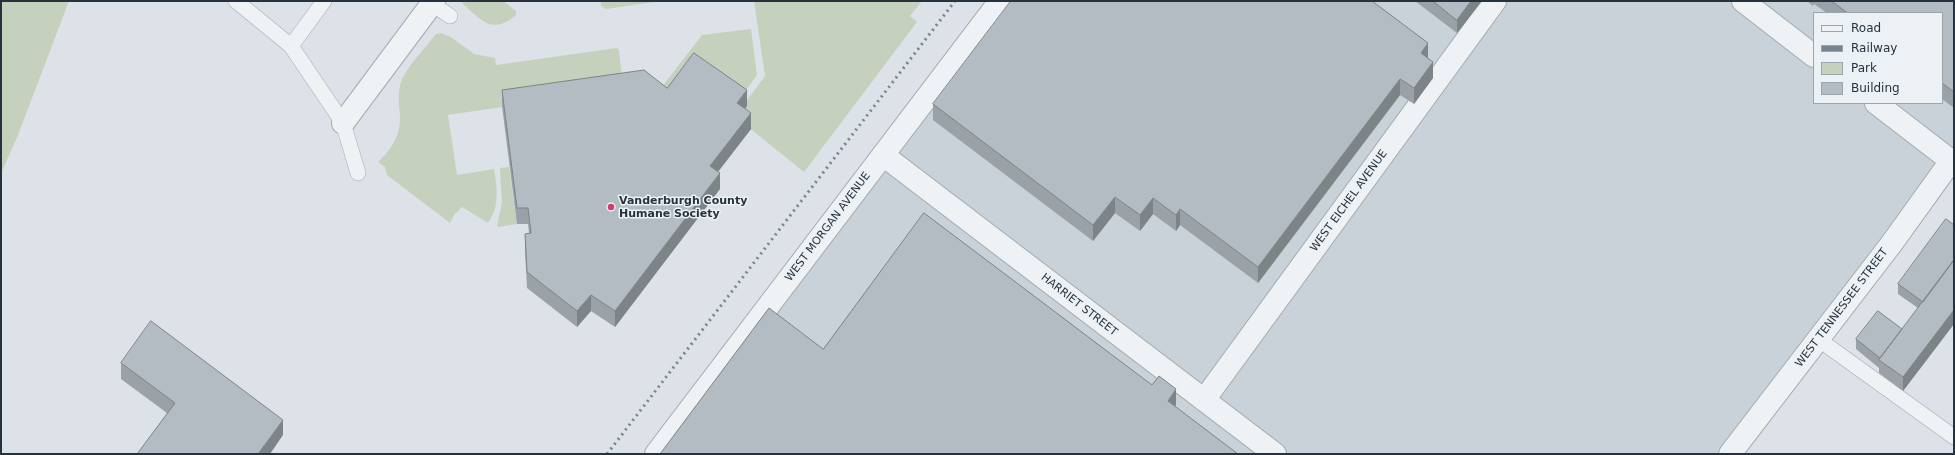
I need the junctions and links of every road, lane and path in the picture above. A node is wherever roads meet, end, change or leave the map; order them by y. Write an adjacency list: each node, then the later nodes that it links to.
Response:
1 (236, 1): 8 (lane)
2 (324, 1): 8 (lane)
3 (1000, 1): 12 (street, WEST MORGAN AVENUE)
4 (1495, 1): 16 (street, WEST EICHEL AVENUE)
5 (1743, 1): 9 (street)
6 (433, 3): 7 (lane); 11 (street)
7 (450, 16)
8 (291, 46): 11 (lane)
9 (1813, 55)
10 (1877, 104): 13 (street)
11 (343, 123): 14 (lane)
12 (883, 155): 16 (street, HARRIET STREET); 18 (street, WEST MORGAN AVENUE)
13 (1953, 162): 15 (street, WEST TENNESSEE STREET)
14 (358, 173)
15 (1818, 339): 17 (lane); 20 (street, WEST TENNESSEE STREET)
16 (1204, 400): 19 (street, HARRIET STREET)
17 (1954, 437)
18 (656, 454)
19 (1275, 454)
20 (1730, 454)

